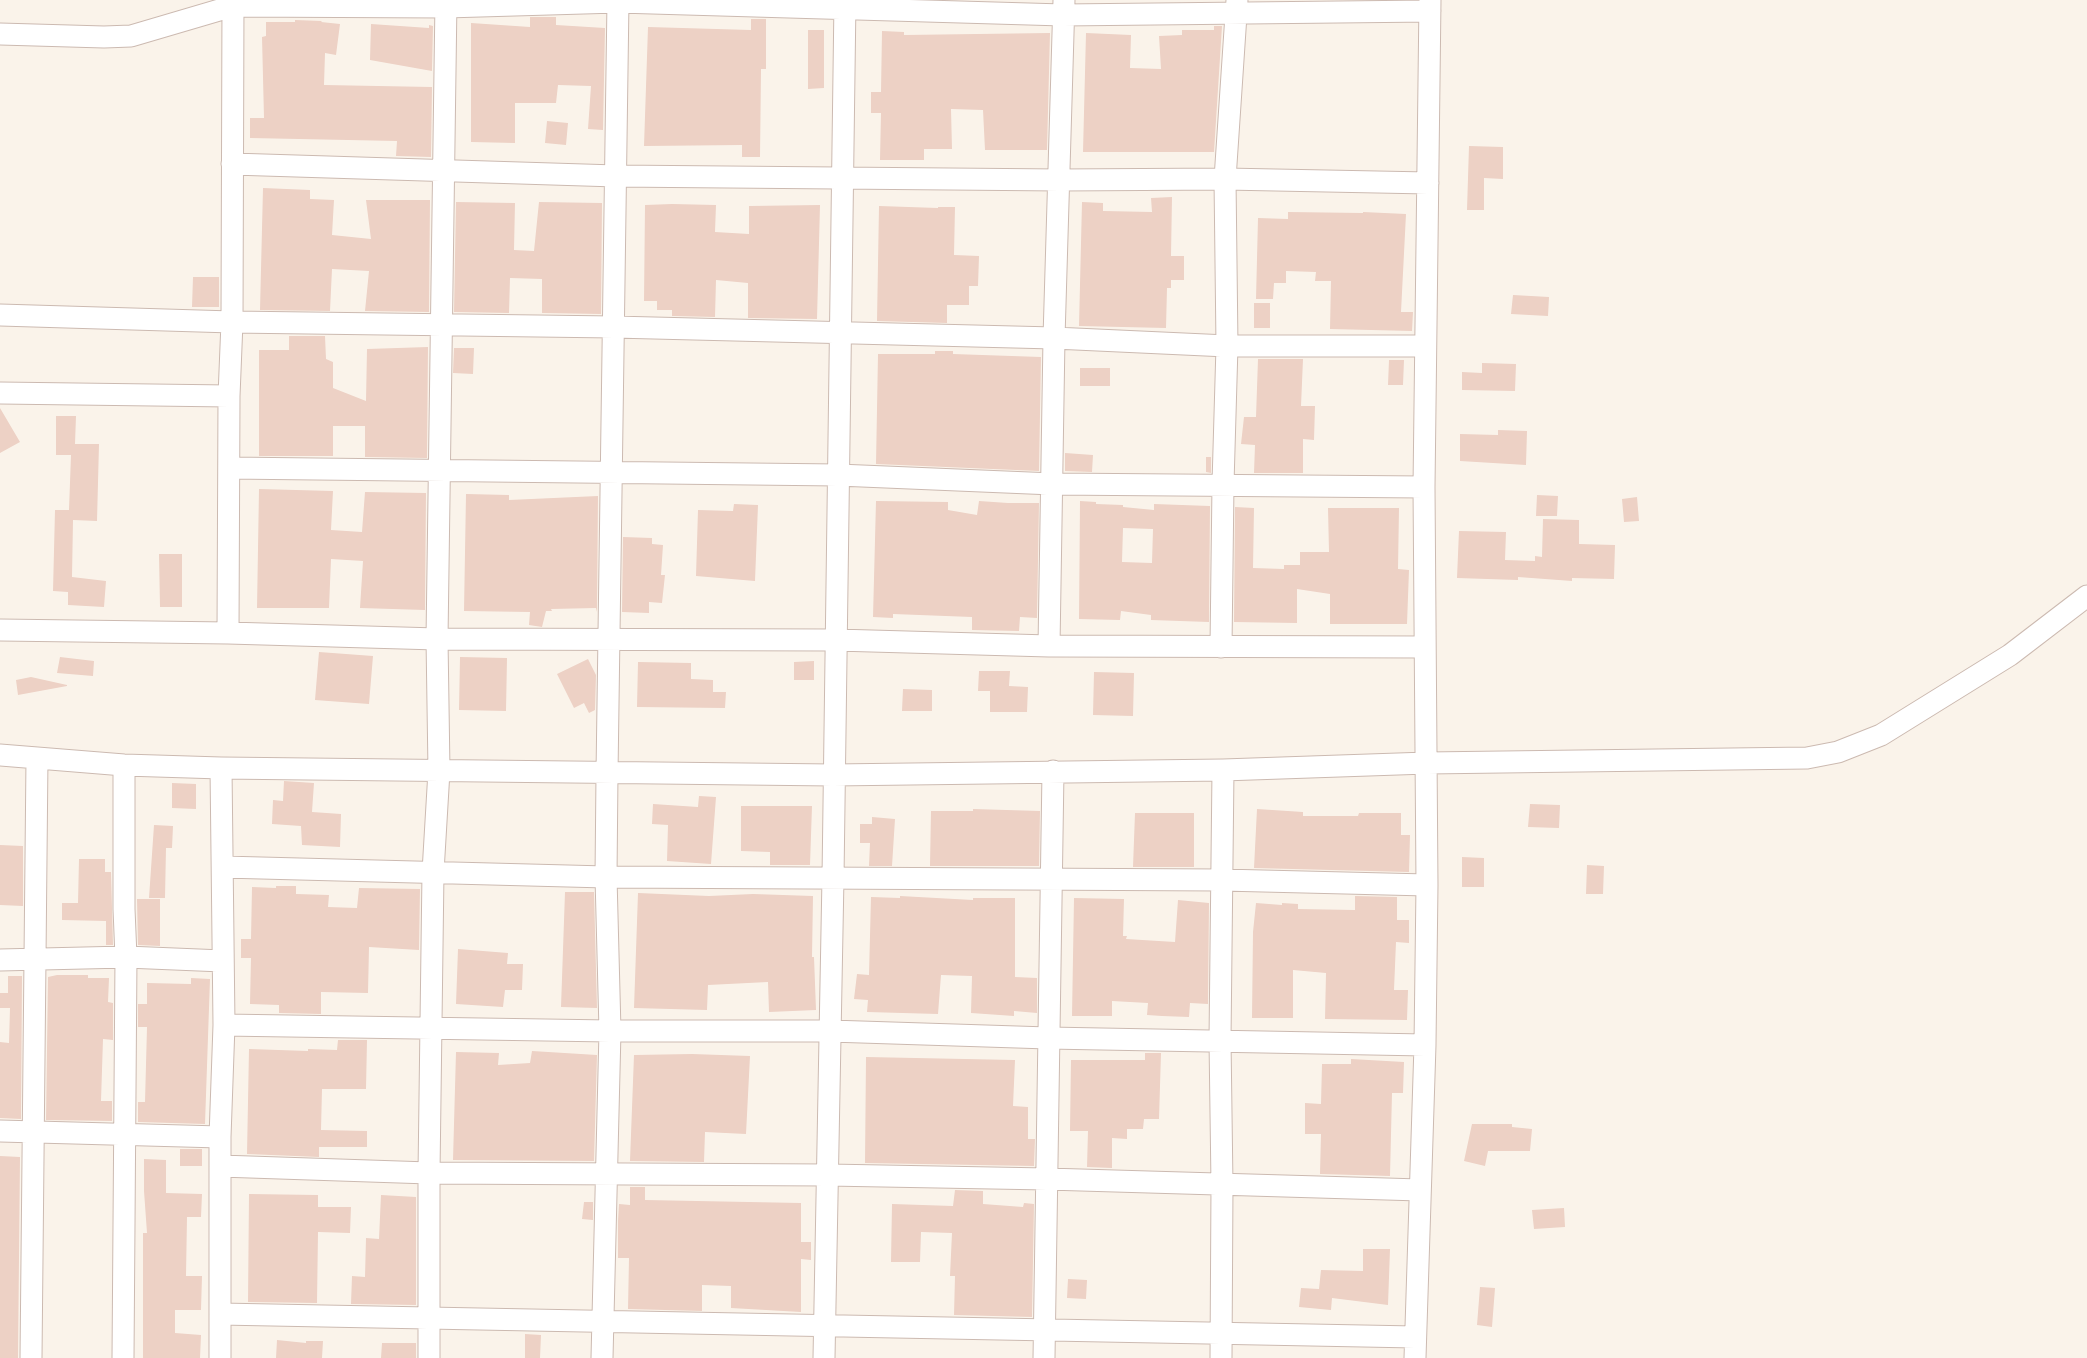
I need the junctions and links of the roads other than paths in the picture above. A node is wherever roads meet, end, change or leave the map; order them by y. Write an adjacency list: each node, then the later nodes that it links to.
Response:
1 (618, 1): 3 (street); 4 (street); 11 (street)
2 (233, 3): 3 (street); 8 (street); 9 (street)
3 (446, 4): 10 (street)
4 (845, 4): 7 (street); 12 (street)
5 (1430, 5): 6 (street); 15 (street)
6 (1237, 6): 7 (street); 13 (street)
7 (1064, 8): 14 (street)
8 (0, 34)
9 (231, 164): 10 (street); 17 (street)
10 (444, 170): 11 (street); 18 (street)
11 (616, 176): 12 (street); 19 (street)
12 (843, 179): 14 (street); 20 (street)
13 (1225, 179): 14 (street); 15 (street); 22 (street)
14 (1060, 180): 21 (street)
15 (1428, 183): 23 (street)
16 (0, 315): 17 (street)
17 (232, 322): 18 (street); 25 (street)
18 (442, 325): 19 (street); 27 (street)
19 (614, 327): 20 (street); 28 (street)
20 (840, 333): 21 (street); 29 (street)
21 (1054, 338): 22 (street); 30 (street)
22 (1227, 346): 23 (street); 31 (street)
23 (1425, 346): 32 (street)
24 (0, 393): 25 (street)
25 (229, 396): 26 (street)
26 (229, 468): 27 (street); 35 (street)
27 (441, 471): 28 (street); 36 (street)
28 (612, 474): 29 (street); 37 (street)
29 (838, 475): 30 (street); 38 (street)
30 (1053, 484): 31 (street); 39 (street)
31 (1223, 484): 32 (street); 40 (street)
32 (1424, 487): 41 (street)
33 (2087, 596): 44 (street)
34 (0, 630): 35 (street)
35 (228, 633): 36 (street)
36 (437, 639): 37 (street); 48 (street)
37 (608, 640): 38 (street); 50 (street)
38 (836, 640): 39 (street); 51 (street)
39 (1048, 646): 40 (street)
40 (1221, 647): 41 (street)
41 (1425, 647): 44 (street)
42 (0, 755): 43 (street)
43 (37, 758): 45 (street); 60 (street)
44 (1427, 763): 47 (street); 58 (street)
45 (124, 765): 46 (street); 59 (street)
46 (221, 768): 48 (street); 52 (street)
47 (1223, 770): 49 (street); 57 (street)
48 (439, 771): 50 (street); 53 (street)
49 (1053, 771): 51 (street); 56 (street)
50 (607, 774): 51 (street); 54 (street)
51 (833, 775): 55 (street)
52 (223, 867): 53 (street); 62 (street)
53 (433, 872): 54 (street); 64 (street)
54 (606, 877): 55 (street); 66 (street)
55 (833, 877): 56 (street); 65 (street)
56 (1051, 879): 57 (street); 67 (street)
57 (1222, 880): 58 (street); 68 (street)
58 (1427, 885): 69 (street)
59 (126, 957): 60 (street); 62 (street); 72 (street)
60 (35, 959): 61 (street); 71 (street)
61 (0, 960)
62 (223, 961): 63 (street)
63 (224, 1025): 64 (street); 73 (street)
64 (432, 1029): 66 (street); 75 (street)
65 (830, 1031): 66 (street); 67 (street); 77 (street)
66 (610, 1032): 76 (street)
67 (1048, 1038): 68 (street); 78 (street)
68 (1220, 1040): 69 (street); 79 (street)
69 (1425, 1045): 80 (street)
70 (0, 1131): 71 (street)
71 (34, 1131): 72 (street); 88 (street)
72 (125, 1133): 73 (street); 89 (street)
73 (220, 1137): 74 (street)
74 (220, 1166): 75 (street); 81 (street)
75 (429, 1173): 76 (street); 82 (street)
76 (606, 1174): 77 (street); 83 (street)
77 (828, 1175): 78 (street); 84 (street)
78 (1047, 1179): 79 (street); 85 (street)
79 (1222, 1185): 80 (street); 86 (street)
80 (1420, 1190): 87 (street)
81 (220, 1314): 82 (street); 90 (street)
82 (430, 1318): 83 (street); 91 (street)
83 (603, 1321): 84 (street); 92 (street)
84 (824, 1325): 85 (street); 93 (street)
85 (1044, 1328): 86 (street); 94 (street)
86 (1221, 1331): 87 (street); 95 (street)
87 (1416, 1337): 96 (street)
88 (31, 1358)
89 (123, 1358)
90 (219, 1358)
91 (429, 1358)
92 (602, 1358)
93 (824, 1358)
94 (1044, 1358)
95 (1221, 1358)
96 (1415, 1358)

